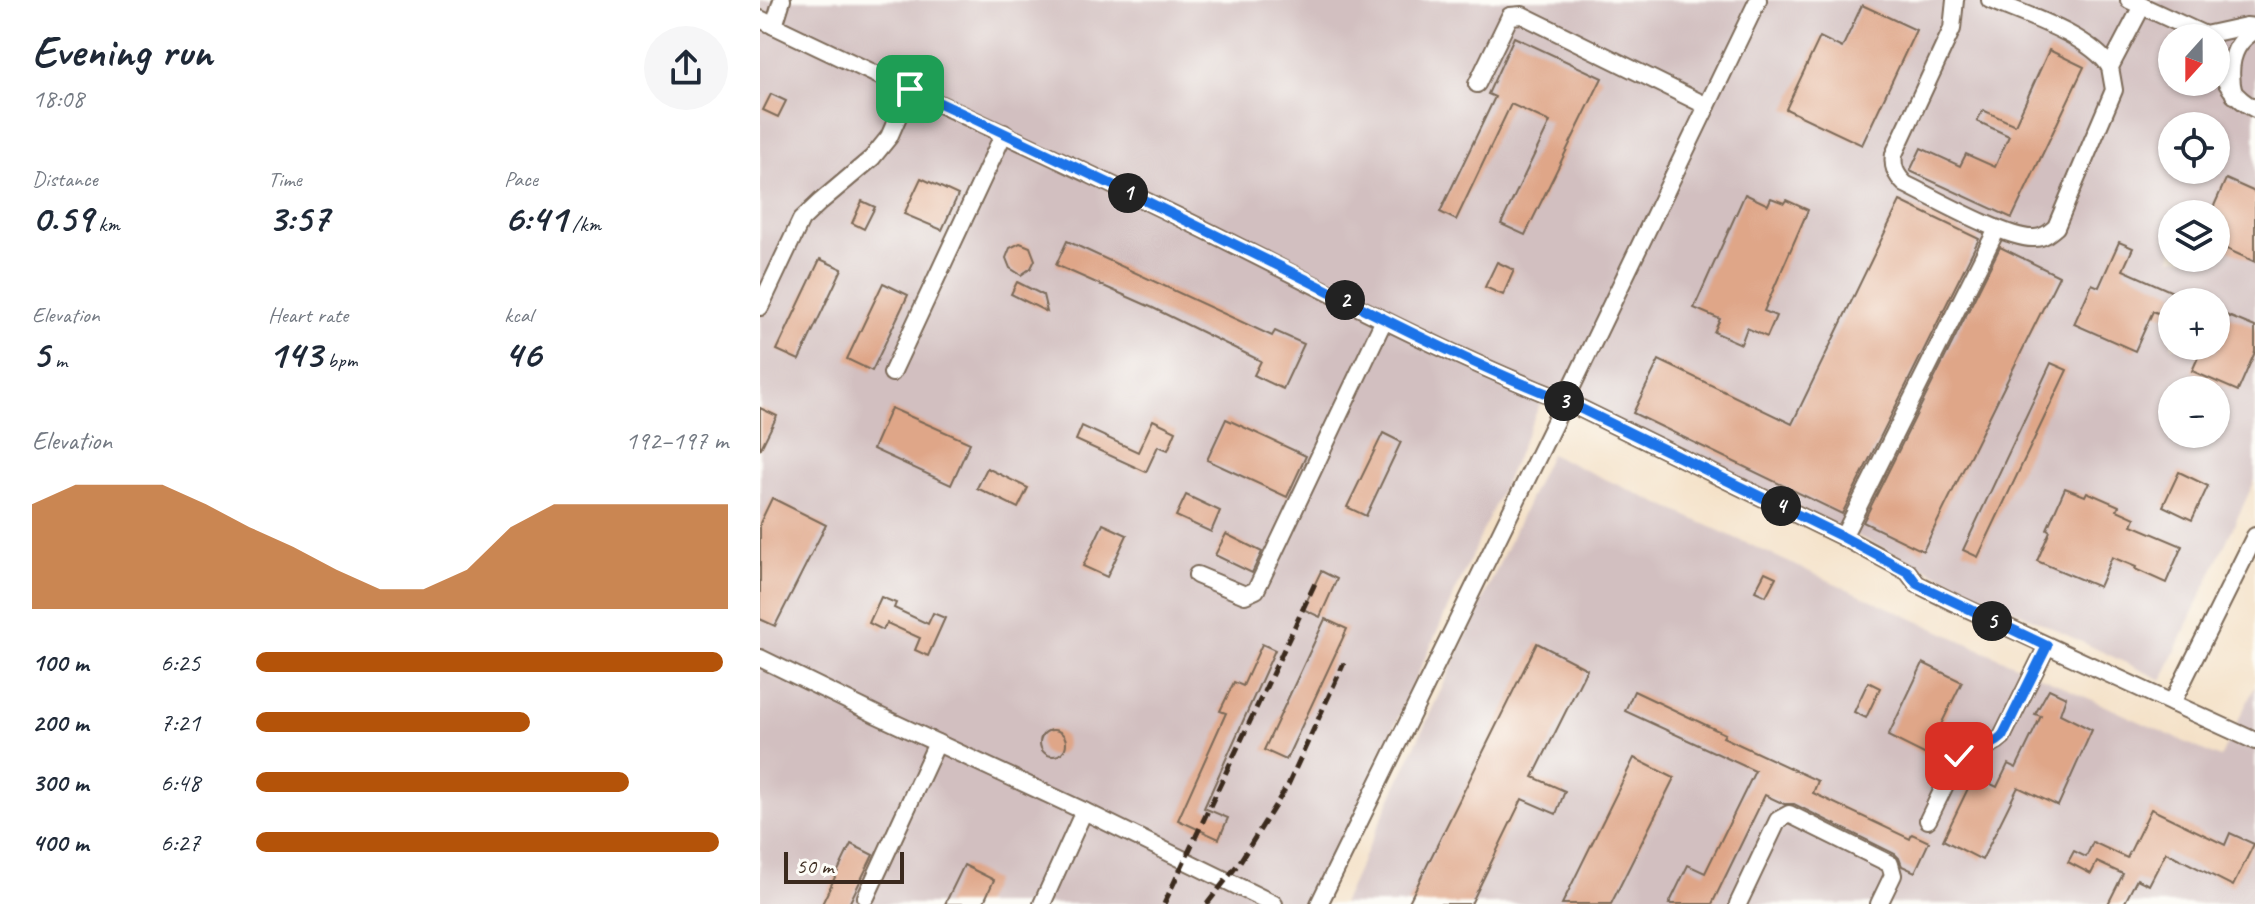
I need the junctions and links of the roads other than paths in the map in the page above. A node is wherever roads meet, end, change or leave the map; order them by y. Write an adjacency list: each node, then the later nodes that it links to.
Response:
1 (782, 0): 6 (street)
2 (1758, 0): 15 (street)
3 (1955, 0): 18 (street)
4 (1990, 0): 10 (street)
5 (2135, 3): 7 (street); 10 (street)
6 (767, 23): 12 (street)
7 (2180, 24)
8 (2255, 29): 9 (street); 14 (street)
9 (2230, 30)
10 (2110, 67): 18 (street)
11 (1477, 84): 15 (street)
12 (910, 89): 17 (street); 19 (street)
13 (2230, 90): 14 (street)
14 (2234, 95): 16 (street)
15 (1707, 106): 22 (street)
16 (2255, 109)
17 (1004, 133): 20 (street); 21 (street)
18 (1997, 229): 24 (street)
19 (760, 307)
20 (1384, 320): 22 (street); 25 (street)
21 (892, 373)
22 (1565, 401): 24 (street); 36 (street)
23 (2255, 536): 28 (street)
24 (1843, 537): 26 (street)
25 (1197, 575)
26 (2047, 646): 28 (street); 32 (street)
27 (760, 658): 30 (street)
28 (2172, 703): 29 (street)
29 (2255, 741)
30 (937, 743): 31 (street); 33 (street)
31 (1084, 811): 34 (street); 35 (street)
32 (1928, 820)
33 (866, 897)
34 (1042, 904)
35 (1274, 904)
36 (1319, 904)
37 (1738, 904): 38 (street)
38 (1879, 904)

